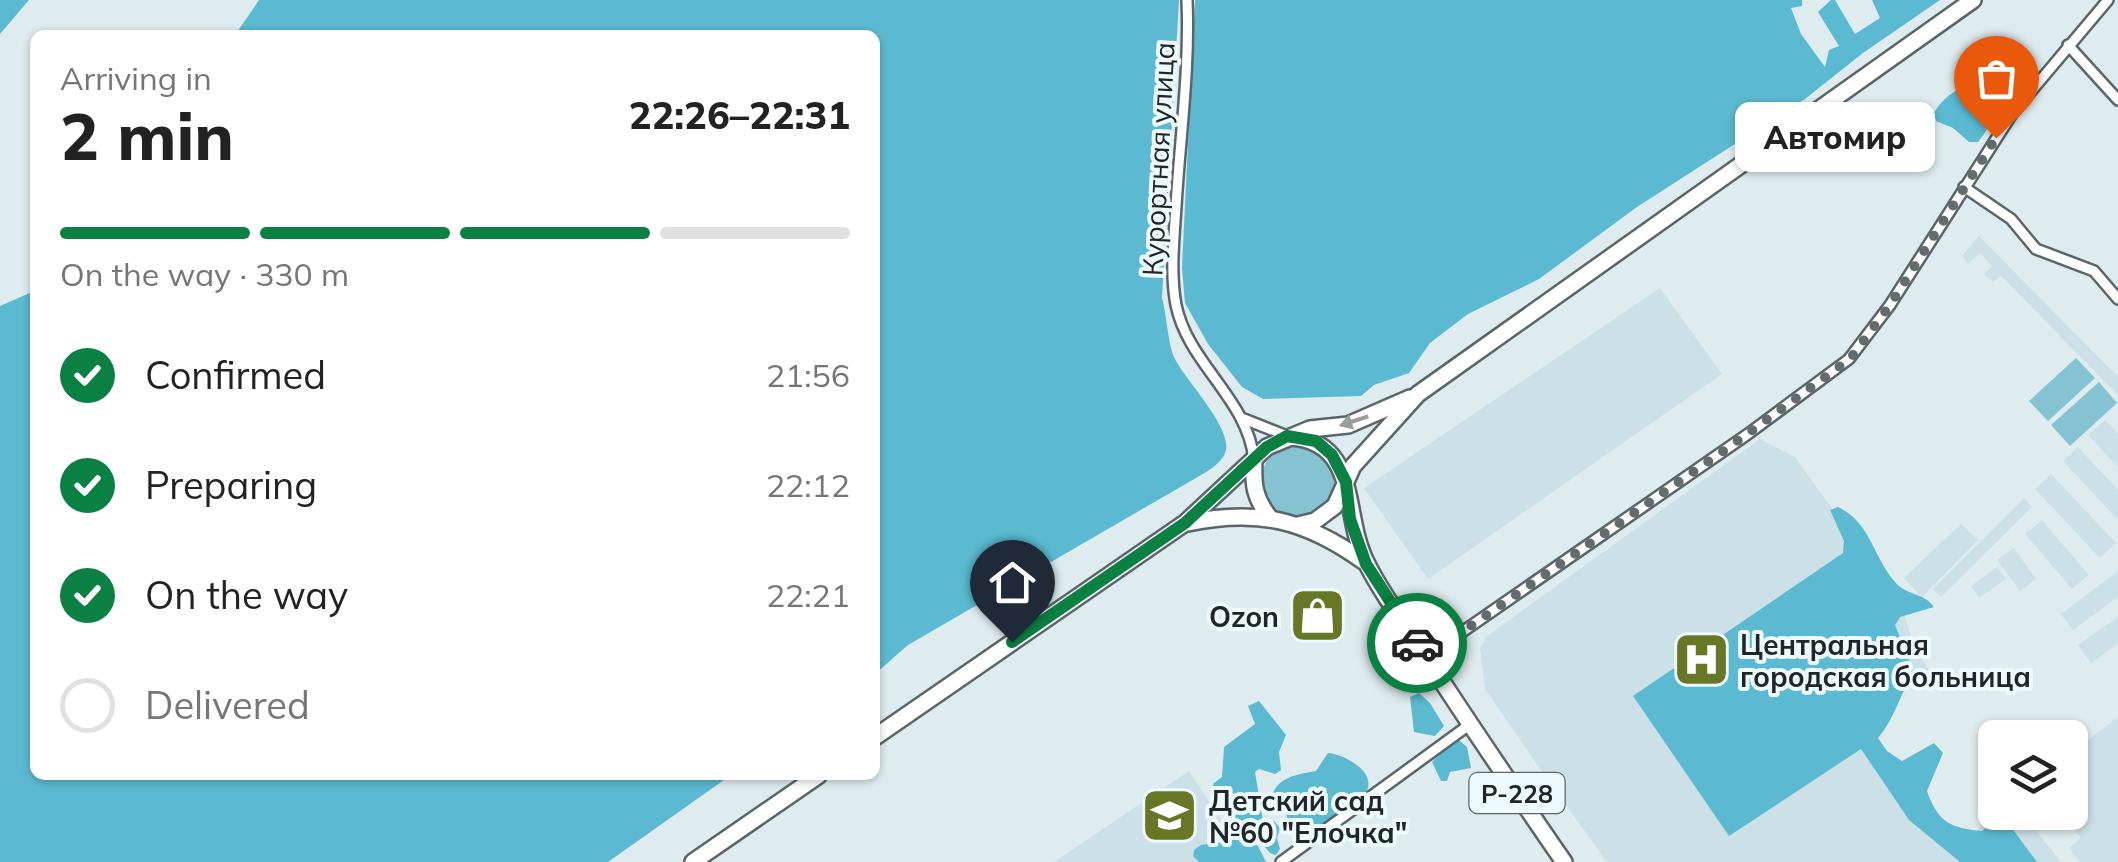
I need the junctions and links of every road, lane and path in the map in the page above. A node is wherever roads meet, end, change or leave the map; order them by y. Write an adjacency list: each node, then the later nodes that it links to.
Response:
1 (1187, 0): 9 (street, Курортная улица)
2 (1973, 0): 8 (main road)
3 (2108, 0): 4 (street)
4 (2068, 46): 5 (street); 6 (street)
5 (2118, 100)
6 (1964, 187): 7 (street); 17 (street)
7 (2118, 299)
8 (1418, 394): 10 (main road, one-way to 10); 12 (main road)
9 (1244, 419): 10 (street); 11 (street, Курортная улица)
10 (1287, 436): 11 (main road); 12 (main road, Р-228)
11 (1254, 460): 13 (main road); 14 (main road)
12 (1346, 482): 15 (main road); 16 (main road, Р-228)
13 (1270, 518): 14 (main road); 15 (main road, Р-228)
14 (1185, 523): 19 (main road)
15 (1298, 524): 16 (main road, Р-228)
16 (1366, 564): 17 (main road, Р-228)
17 (1426, 657): 18 (main road, Р-228)
18 (1470, 725): 22 (street); 23 (main road, Р-228)
19 (880, 733)
20 (813, 780): 21 (main road)
21 (694, 862)
22 (1281, 862)
23 (1564, 862)

